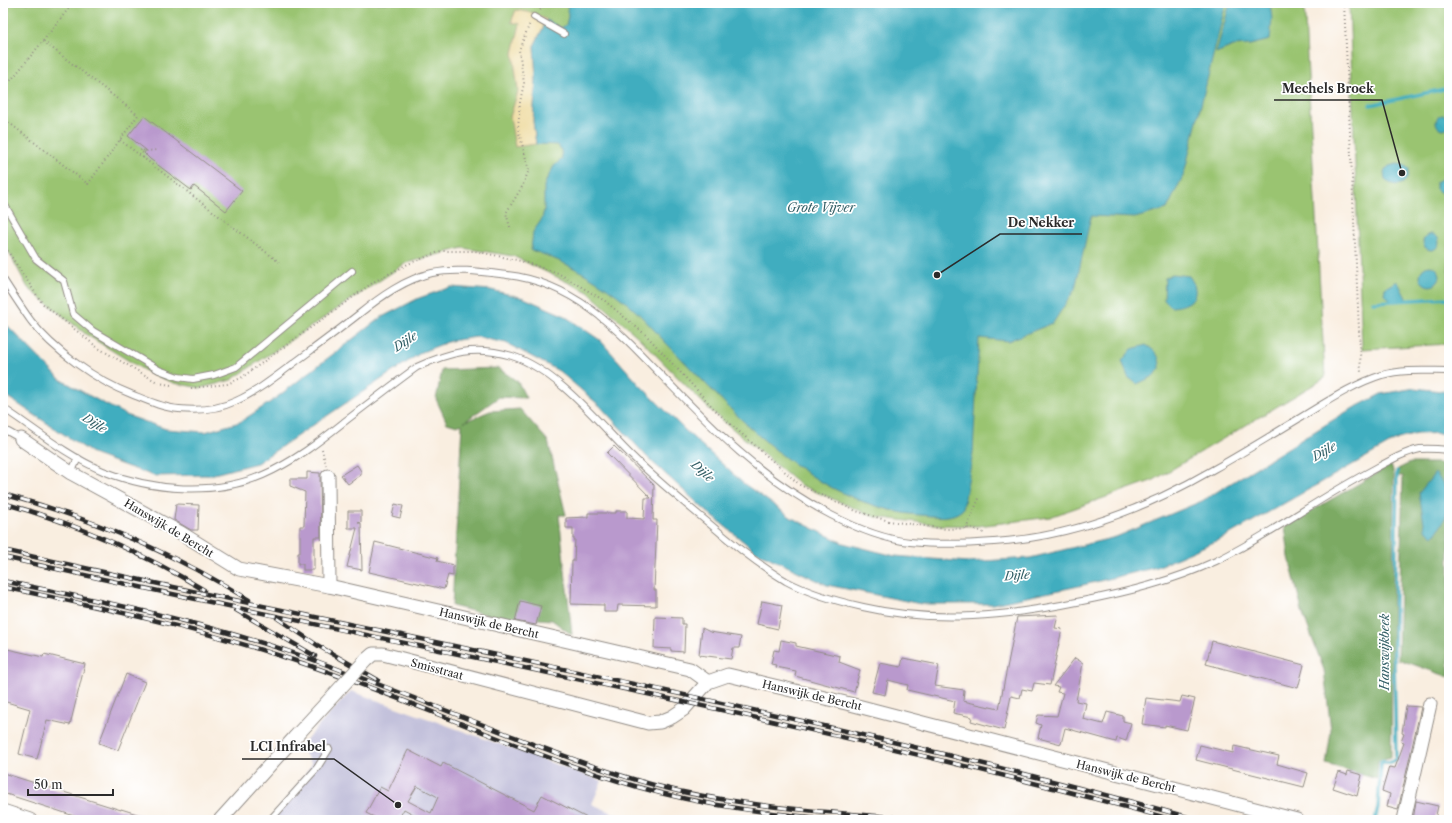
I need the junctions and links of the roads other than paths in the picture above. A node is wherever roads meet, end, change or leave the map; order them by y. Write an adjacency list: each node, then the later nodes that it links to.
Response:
1 (534, 17): 2 (lane)
2 (564, 34)
3 (3, 202): 4 (lane)
4 (352, 271)
5 (3, 279): 6 (lane)
6 (1449, 371)
7 (3, 408): 11 (lane)
8 (3, 429): 9 (lane)
9 (21, 439): 12 (street, Hanswijk de Bercht)
10 (1449, 450): 11 (lane)
11 (78, 458): 12 (lane)
12 (71, 473): 14 (street, Hanswijk de Bercht)
13 (328, 476): 14 (street)
14 (329, 586): 15 (street, Hanswijk de Bercht)
15 (708, 682): 20 (street, Smisstraat, bridge); 22 (street, Hanswijk de Bercht)
16 (1430, 704): 23 (street)
17 (329, 749): 21 (lane)
18 (3, 811): 19 (street)
19 (30, 820)
20 (220, 820)
21 (270, 820)
22 (1297, 820)
23 (1404, 820)

